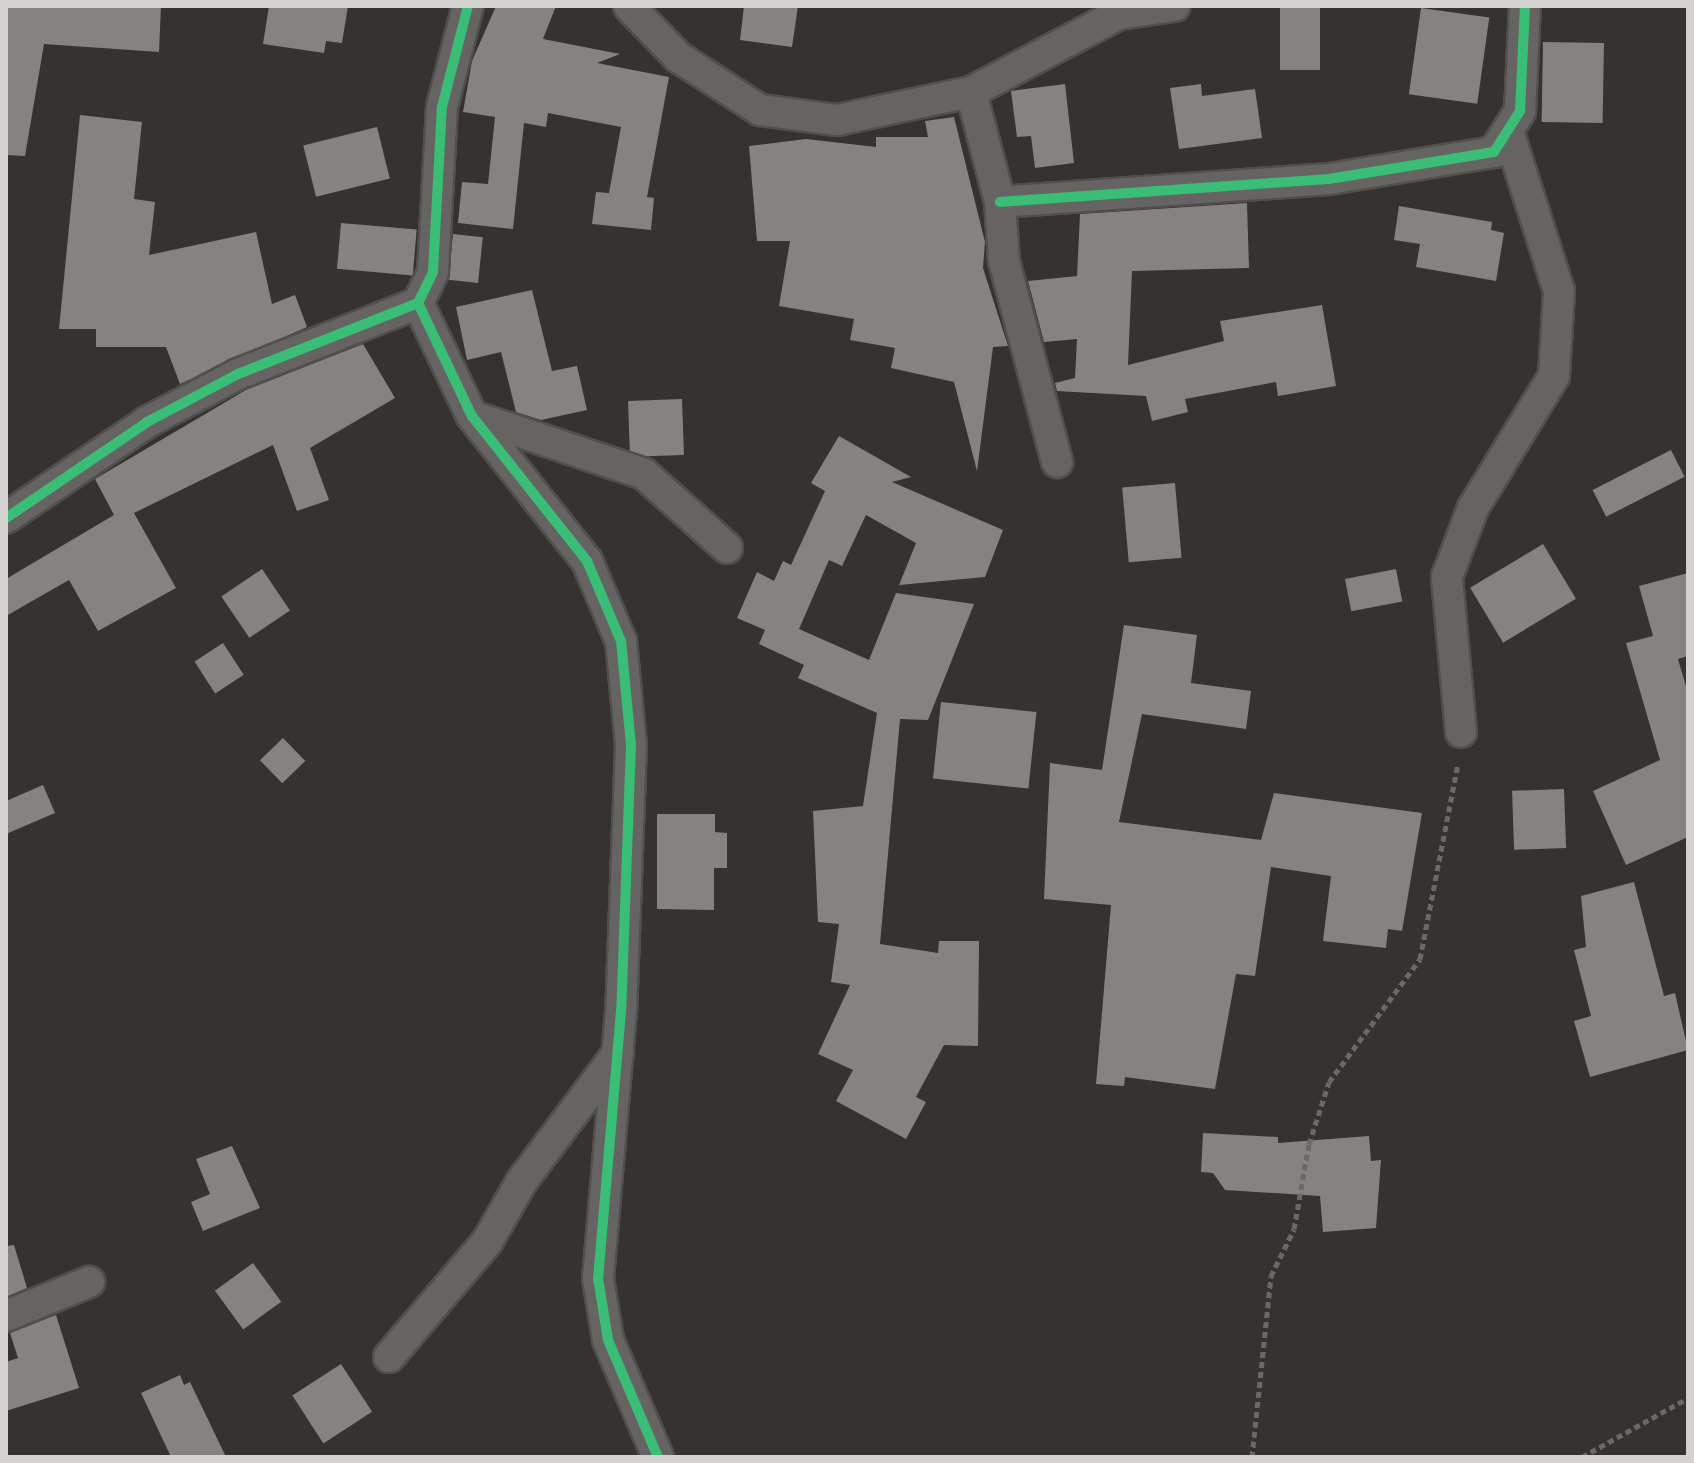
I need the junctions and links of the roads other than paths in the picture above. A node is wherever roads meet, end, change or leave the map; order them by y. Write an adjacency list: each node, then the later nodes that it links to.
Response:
1 (468, 6): 8 (street)
2 (629, 6): 5 (street)
3 (1174, 6): 5 (street)
4 (1525, 6): 6 (street)
5 (971, 92): 7 (street)
6 (1510, 137): 7 (street); 13 (street)
7 (1000, 202): 10 (street)
8 (418, 303): 9 (street); 11 (street)
9 (472, 416): 12 (street); 14 (street)
10 (1057, 462)
11 (6, 518)
12 (727, 548)
13 (1461, 732)
14 (618, 1053): 17 (street); 18 (street)
15 (89, 1282): 16 (street)
16 (6, 1316)
17 (389, 1357)
18 (658, 1457)

